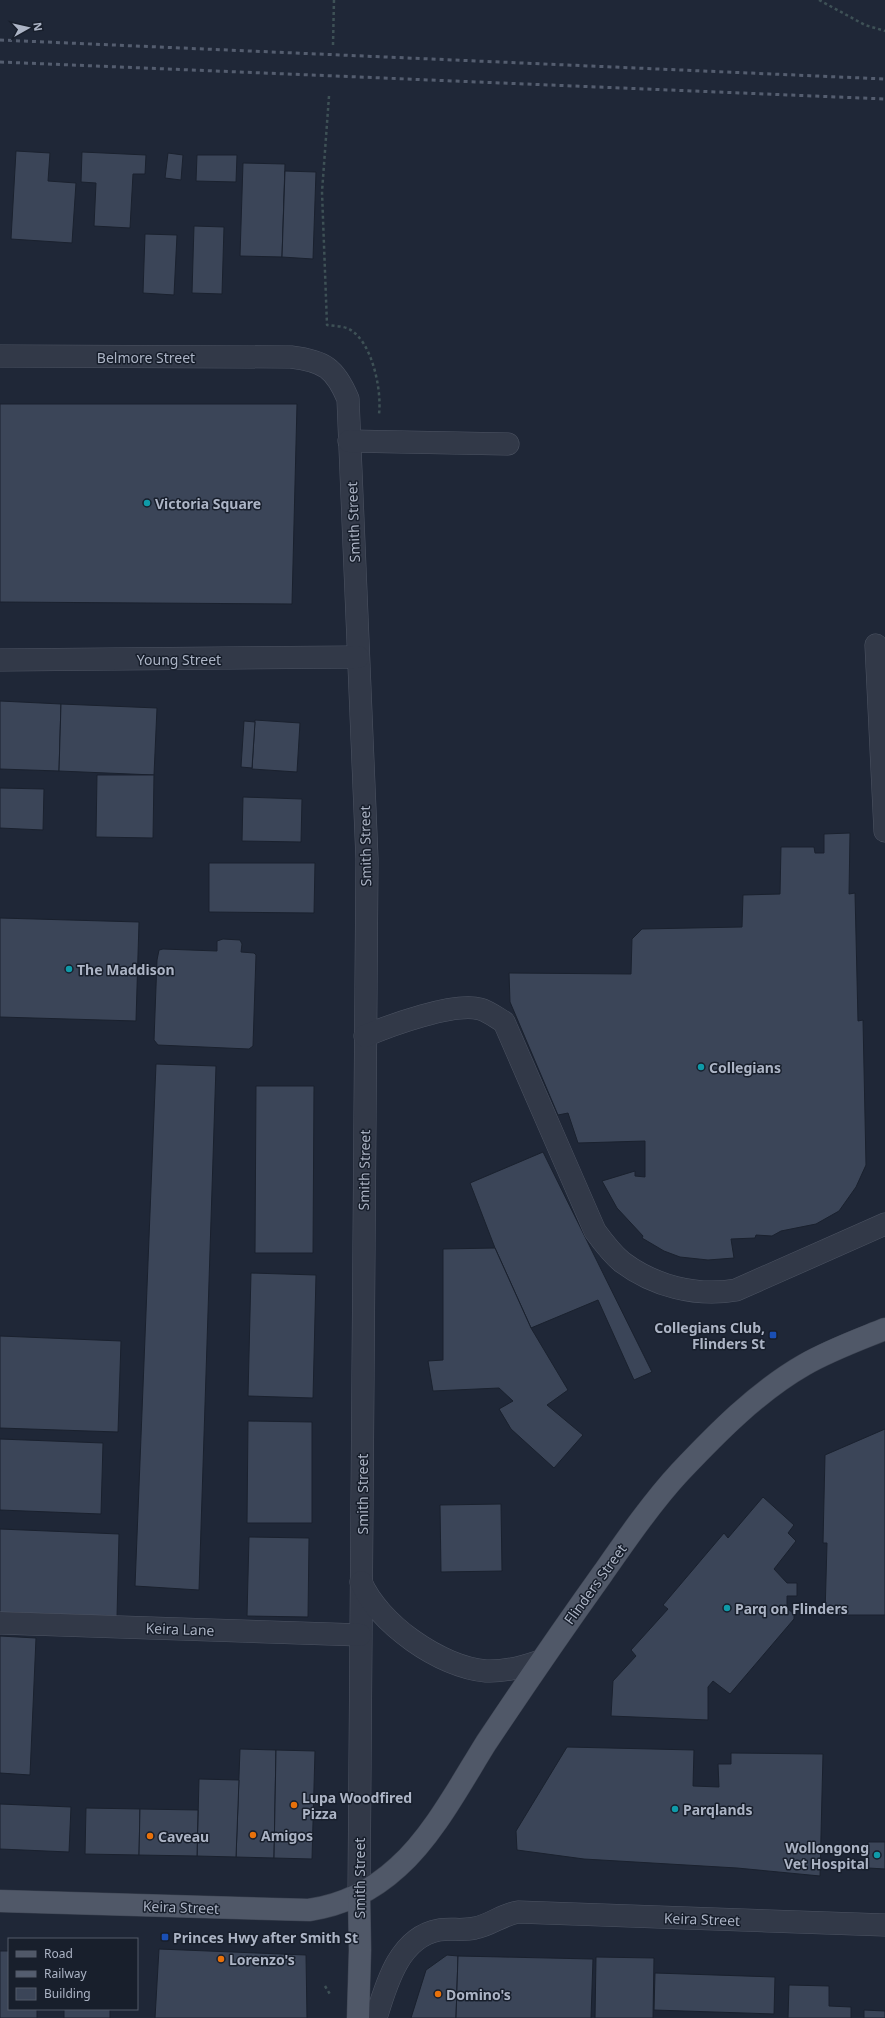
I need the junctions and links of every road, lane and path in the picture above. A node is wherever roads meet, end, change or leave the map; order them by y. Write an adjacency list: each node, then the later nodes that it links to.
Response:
1 (334, 0): 4 (path)
2 (818, 0): 3 (path)
3 (885, 31)
4 (333, 45)
5 (329, 96): 8 (path)
6 (0, 356): 7 (street, Belmore Street)
7 (291, 357): 9 (street, Smith Street)
8 (380, 412)
9 (349, 441): 10 (street); 12 (street, Smith Street)
10 (508, 444)
11 (876, 645): 14 (street)
12 (358, 657): 13 (street, Young Street); 15 (street, Smith Street)
13 (0, 660)
14 (885, 831)
15 (366, 1036): 16 (street); 18 (street, Smith Street)
16 (885, 1224)
17 (885, 1329): 21 (main road, Flinders Street)
18 (361, 1581): 20 (street, Smith Street); 21 (street)
19 (0, 1623): 20 (street, Keira Lane)
20 (360, 1635): 22 (street, Smith Street)
21 (540, 1661): 22 (main road, Flinders Street)
22 (358, 1895): 23 (main road, Keira Street); 25 (main road, Smith Street)
23 (0, 1901)
24 (885, 1924): 26 (street, Keira Street)
25 (358, 2018)
26 (376, 2018)

